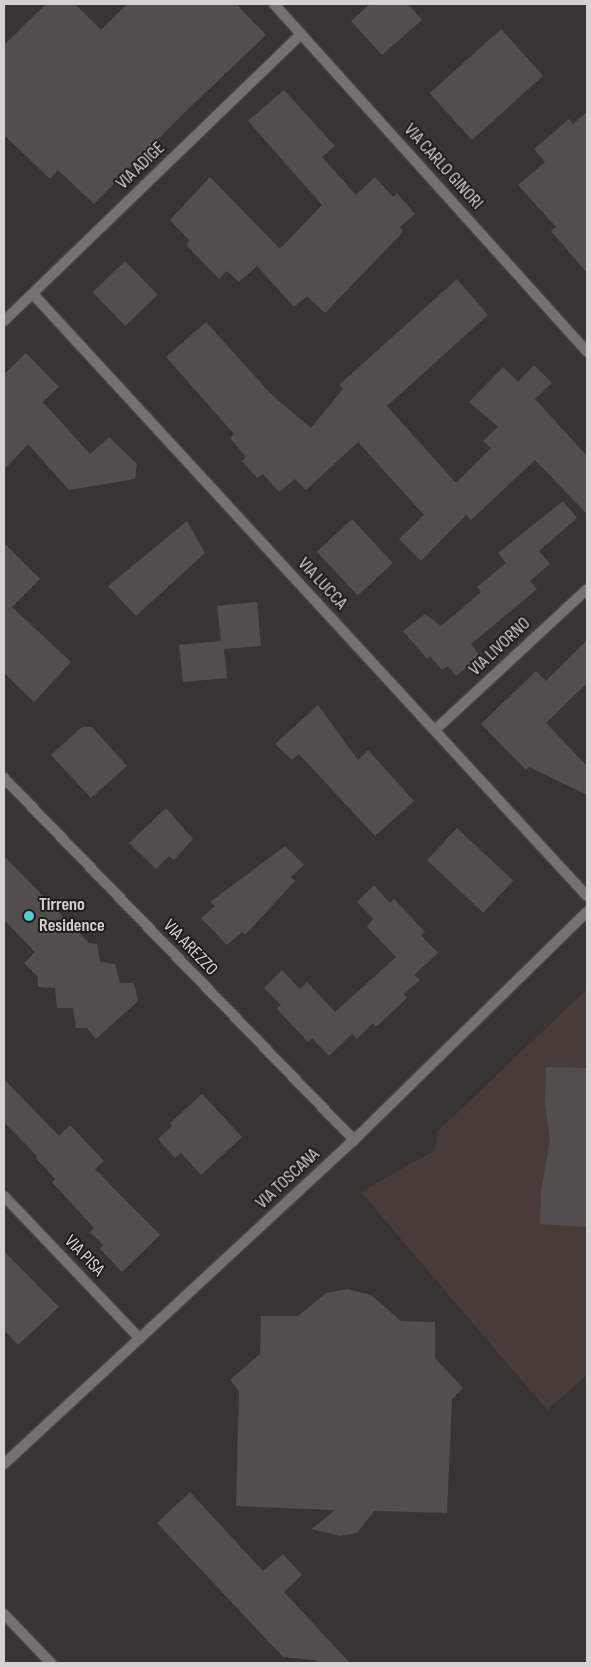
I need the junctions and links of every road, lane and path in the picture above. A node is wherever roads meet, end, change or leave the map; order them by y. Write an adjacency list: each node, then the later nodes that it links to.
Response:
1 (274, 4): 2 (street, VIA CARLO GINORI)
2 (301, 34): 3 (street, VIA ADIGE); 5 (street, VIA CARLO GINORI)
3 (32, 294): 4 (street, VIA ADIGE); 7 (street, VIA LUCCA)
4 (4, 320)
5 (587, 352)
6 (587, 589): 7 (street, VIA LIVORNO)
7 (435, 730): 9 (street, VIA LUCCA)
8 (4, 778): 11 (street, VIA AREZZO)
9 (587, 896)
10 (587, 912): 11 (street, VIA TOSCANA)
11 (354, 1140): 13 (street, VIA TOSCANA)
12 (4, 1196): 13 (street, VIA PISA)
13 (140, 1338): 14 (street, VIA TOSCANA)
14 (4, 1464)
15 (4, 1614): 16 (street)
16 (51, 1663)

